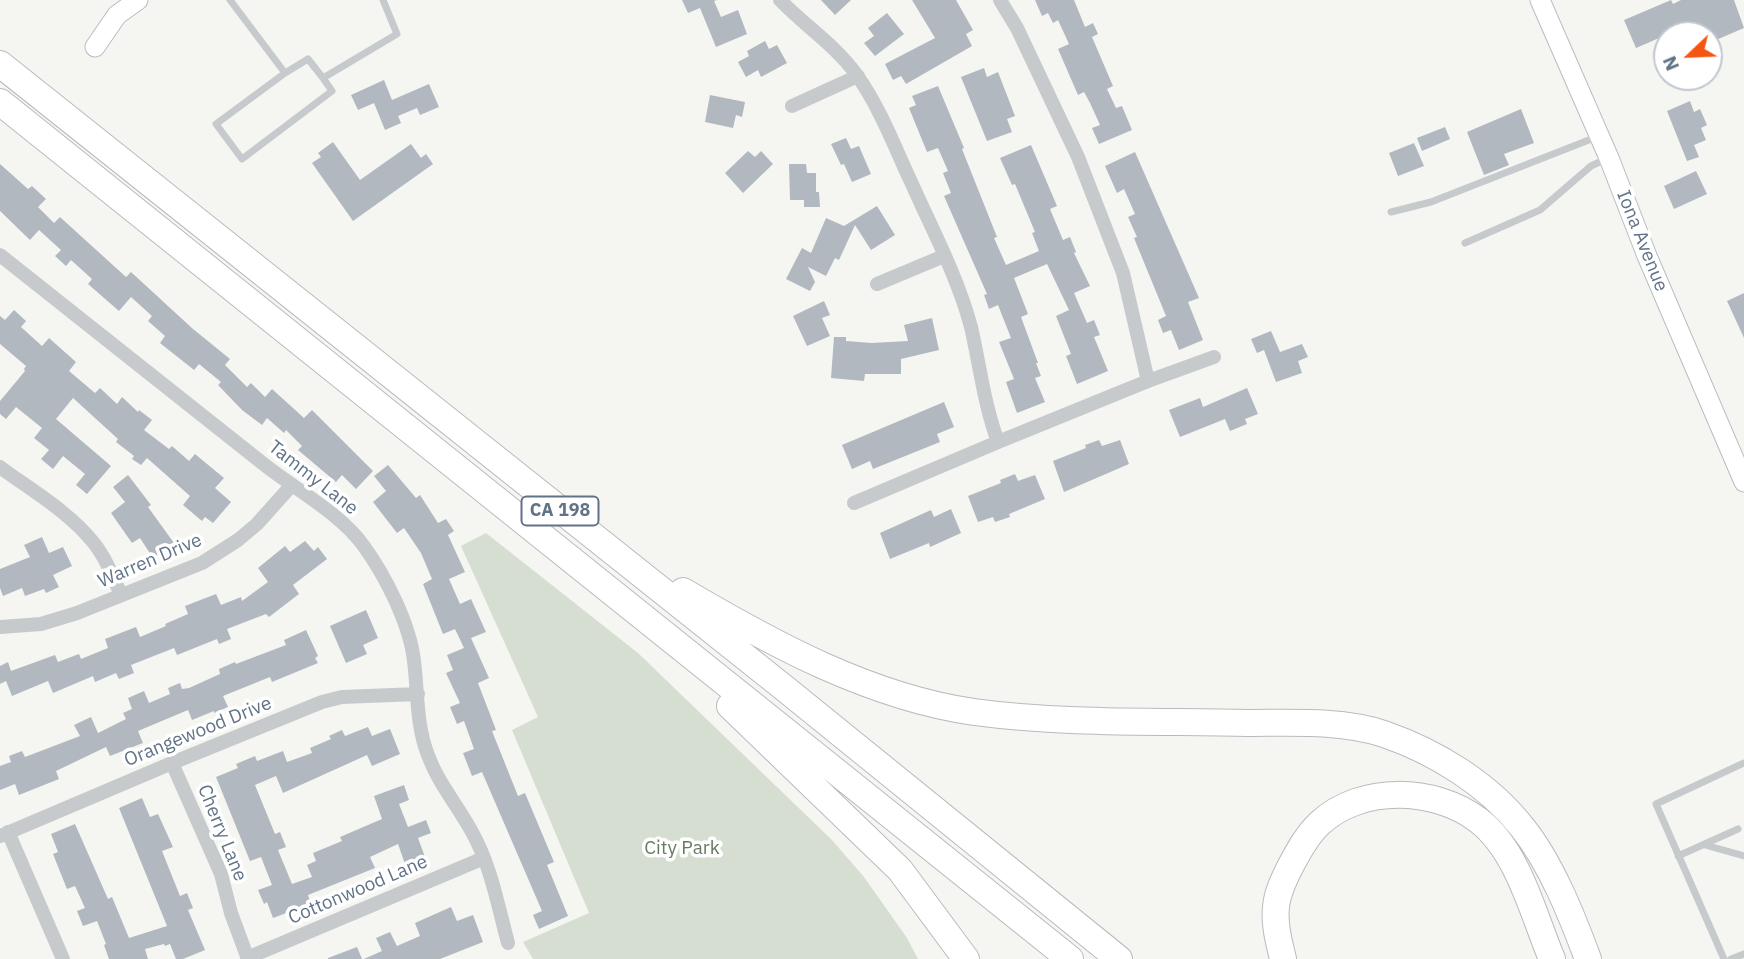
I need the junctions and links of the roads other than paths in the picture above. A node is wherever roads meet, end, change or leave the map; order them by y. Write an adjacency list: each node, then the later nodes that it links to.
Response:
1 (138, 0): 7 (street)
2 (230, 0): 9 (lane)
3 (383, 0): 11 (lane)
4 (780, 0): 10 (street)
5 (1000, 0): 22 (street)
6 (1540, 0): 14 (street, Iona Avenue)
7 (95, 47)
8 (0, 64): 28 (highway, CA 198)
9 (285, 73): 11 (lane); 11 (lane)
10 (858, 76): 13 (street); 19 (street)
11 (323, 78)
12 (0, 102): 31 (highway, CA 198)
13 (792, 106)
14 (1600, 136): 15 (street, Iona Avenue); 16 (lane)
15 (1609, 158): 17 (lane); 25 (street, Iona Avenue)
16 (1391, 212)
17 (1465, 243)
18 (0, 255): 26 (street, Tammy Lane)
19 (944, 256): 20 (street); 23 (street)
20 (877, 284)
21 (1214, 357): 22 (street)
22 (1148, 381): 23 (street)
23 (998, 442): 27 (street)
24 (0, 467): 29 (street)
25 (1744, 482)
26 (291, 486): 29 (street, Warren Drive); 32 (street, Tammy Lane)
27 (854, 503)
28 (599, 543): 41 (highway, CA 198); 52 (highway)
29 (121, 595): 30 (street, Warren Drive)
30 (0, 627)
31 (668, 637): 46 (highway); 47 (highway, CA 198)
32 (418, 694): 33 (street, Orangewood Drive); 40 (street, Tammy Lane)
33 (172, 763): 36 (street, Orangewood Drive); 44 (street, Cherry Lane)
34 (1744, 763): 38 (lane)
35 (1738, 829): 37 (lane)
36 (4, 834): 45 (street)
37 (1704, 844): 38 (lane); 39 (lane)
38 (1678, 856): 53 (lane)
39 (1744, 856)
40 (484, 858): 42 (street, Tammy Lane); 44 (street, Cottonwood Lane)
41 (1093, 938): 48 (highway, CA 198); 49 (highway, CA 198)
42 (508, 943)
43 (1744, 954): 54 (lane)
44 (247, 958)
45 (63, 959)
46 (966, 959)
47 (1070, 959)
48 (1119, 959)
49 (1125, 959)
50 (1283, 959): 51 (highway)
51 (1552, 959)
52 (1588, 959)
53 (1724, 959)
54 (1731, 959)

